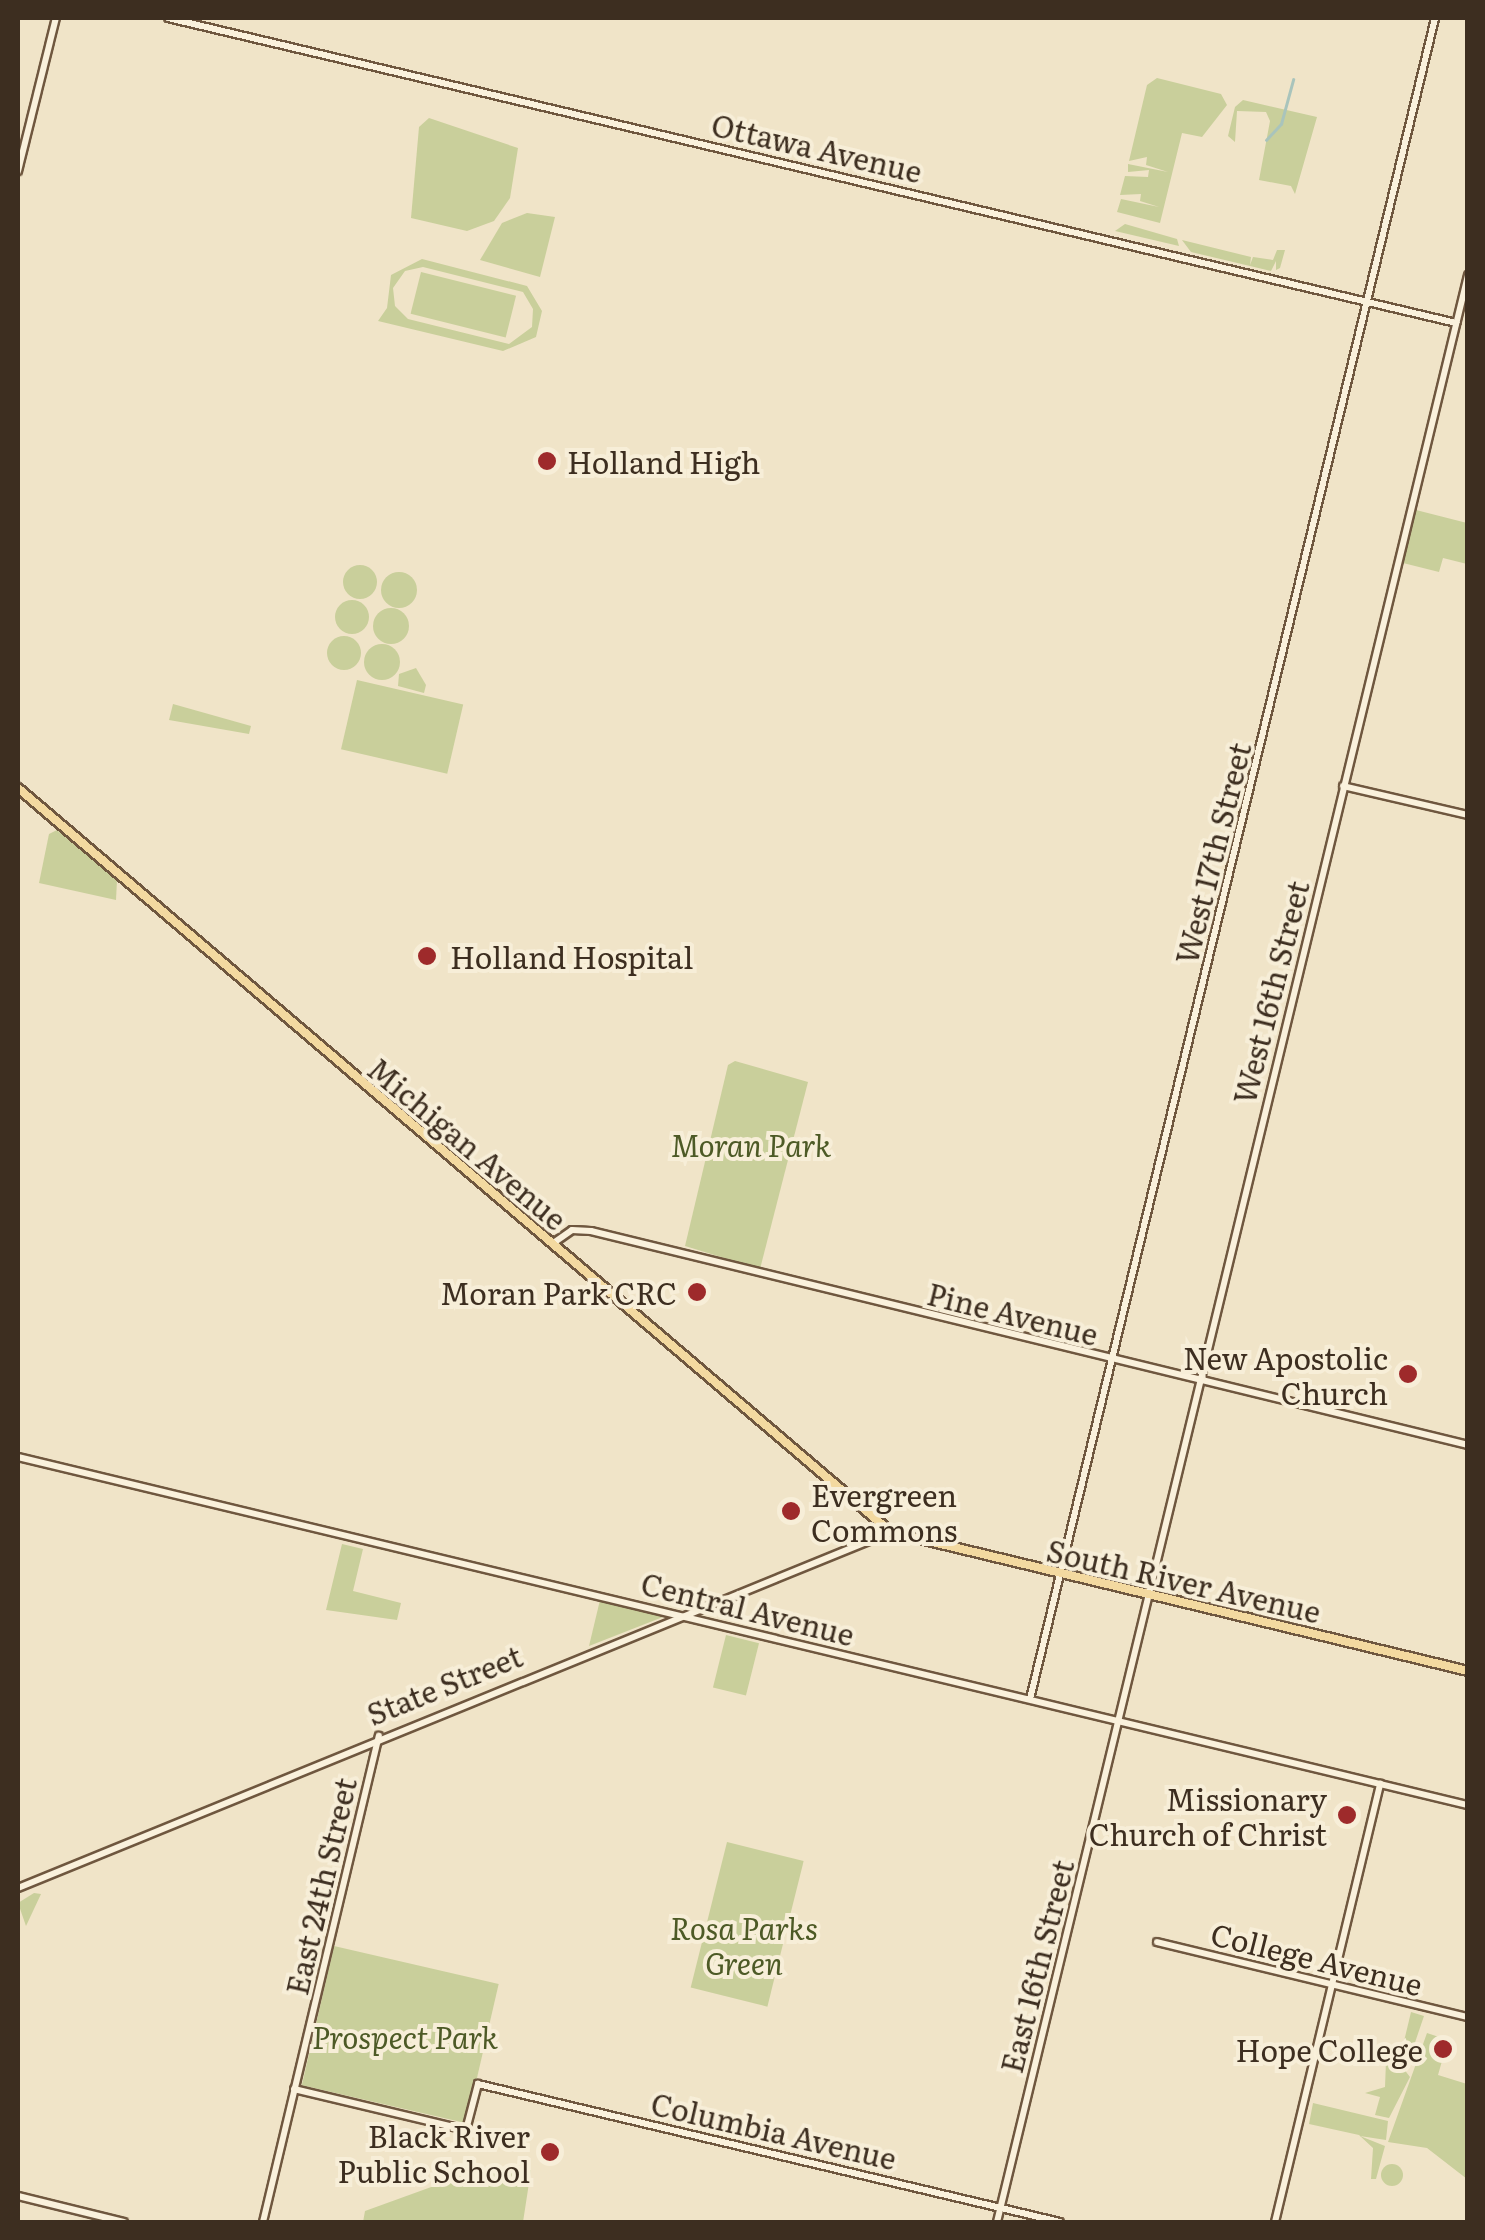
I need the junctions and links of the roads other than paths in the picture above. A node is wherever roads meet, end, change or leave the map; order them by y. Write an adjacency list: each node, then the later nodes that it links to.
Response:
1 (56, 18): 4 (street)
2 (168, 18): 6 (street, Ottawa Avenue)
3 (1434, 18): 6 (street, West 17th Street)
4 (18, 171)
5 (1468, 275): 7 (street, West 16th Street)
6 (1367, 301): 7 (street, Ottawa Avenue); 12 (street, West 17th Street)
7 (1456, 322): 8 (street, West 16th Street)
8 (1343, 786): 10 (street); 13 (street, West 16th Street)
9 (18, 788): 11 (main road, Michigan Avenue)
10 (1468, 815)
11 (552, 1244): 12 (street, Pine Avenue); 16 (main road, Michigan Avenue)
12 (1112, 1360): 13 (street, Pine Avenue); 17 (street, West 17th Street)
13 (1200, 1381): 14 (street, Pine Avenue); 18 (street, West 16th Street)
14 (1468, 1445)
15 (18, 1457): 19 (street, Central Avenue)
16 (891, 1532): 17 (main road, South River Avenue); 19 (street, State Street)
17 (1060, 1572): 18 (main road, South River Avenue); 21 (street, West 17th Street)
18 (1149, 1593): 20 (main road, South River Avenue); 22 (street, West 16th Street)
19 (682, 1613): 21 (street, Central Avenue); 23 (street, State Street)
20 (1468, 1672)
21 (1030, 1699): 22 (street, Central Avenue)
22 (1118, 1720): 24 (street, Central Avenue); 32 (street, East 16th Street)
23 (379, 1735): 26 (street, State Street); 30 (street, East 24th Street)
24 (1380, 1782): 25 (street, Central Avenue); 28 (street)
25 (1468, 1804)
26 (18, 1888)
27 (1157, 1942): 28 (street, College Avenue)
28 (1330, 1984): 29 (street, College Avenue); 37 (street)
29 (1468, 2017)
30 (294, 2089): 32 (street, Columbia Avenue); 34 (street, East 24th Street)
31 (18, 2196): 33 (street)
32 (1001, 2208): 35 (street, East 16th Street); 36 (street, Columbia Avenue)
33 (124, 2222)
34 (263, 2222)
35 (997, 2222)
36 (1060, 2222)
37 (1275, 2222)

